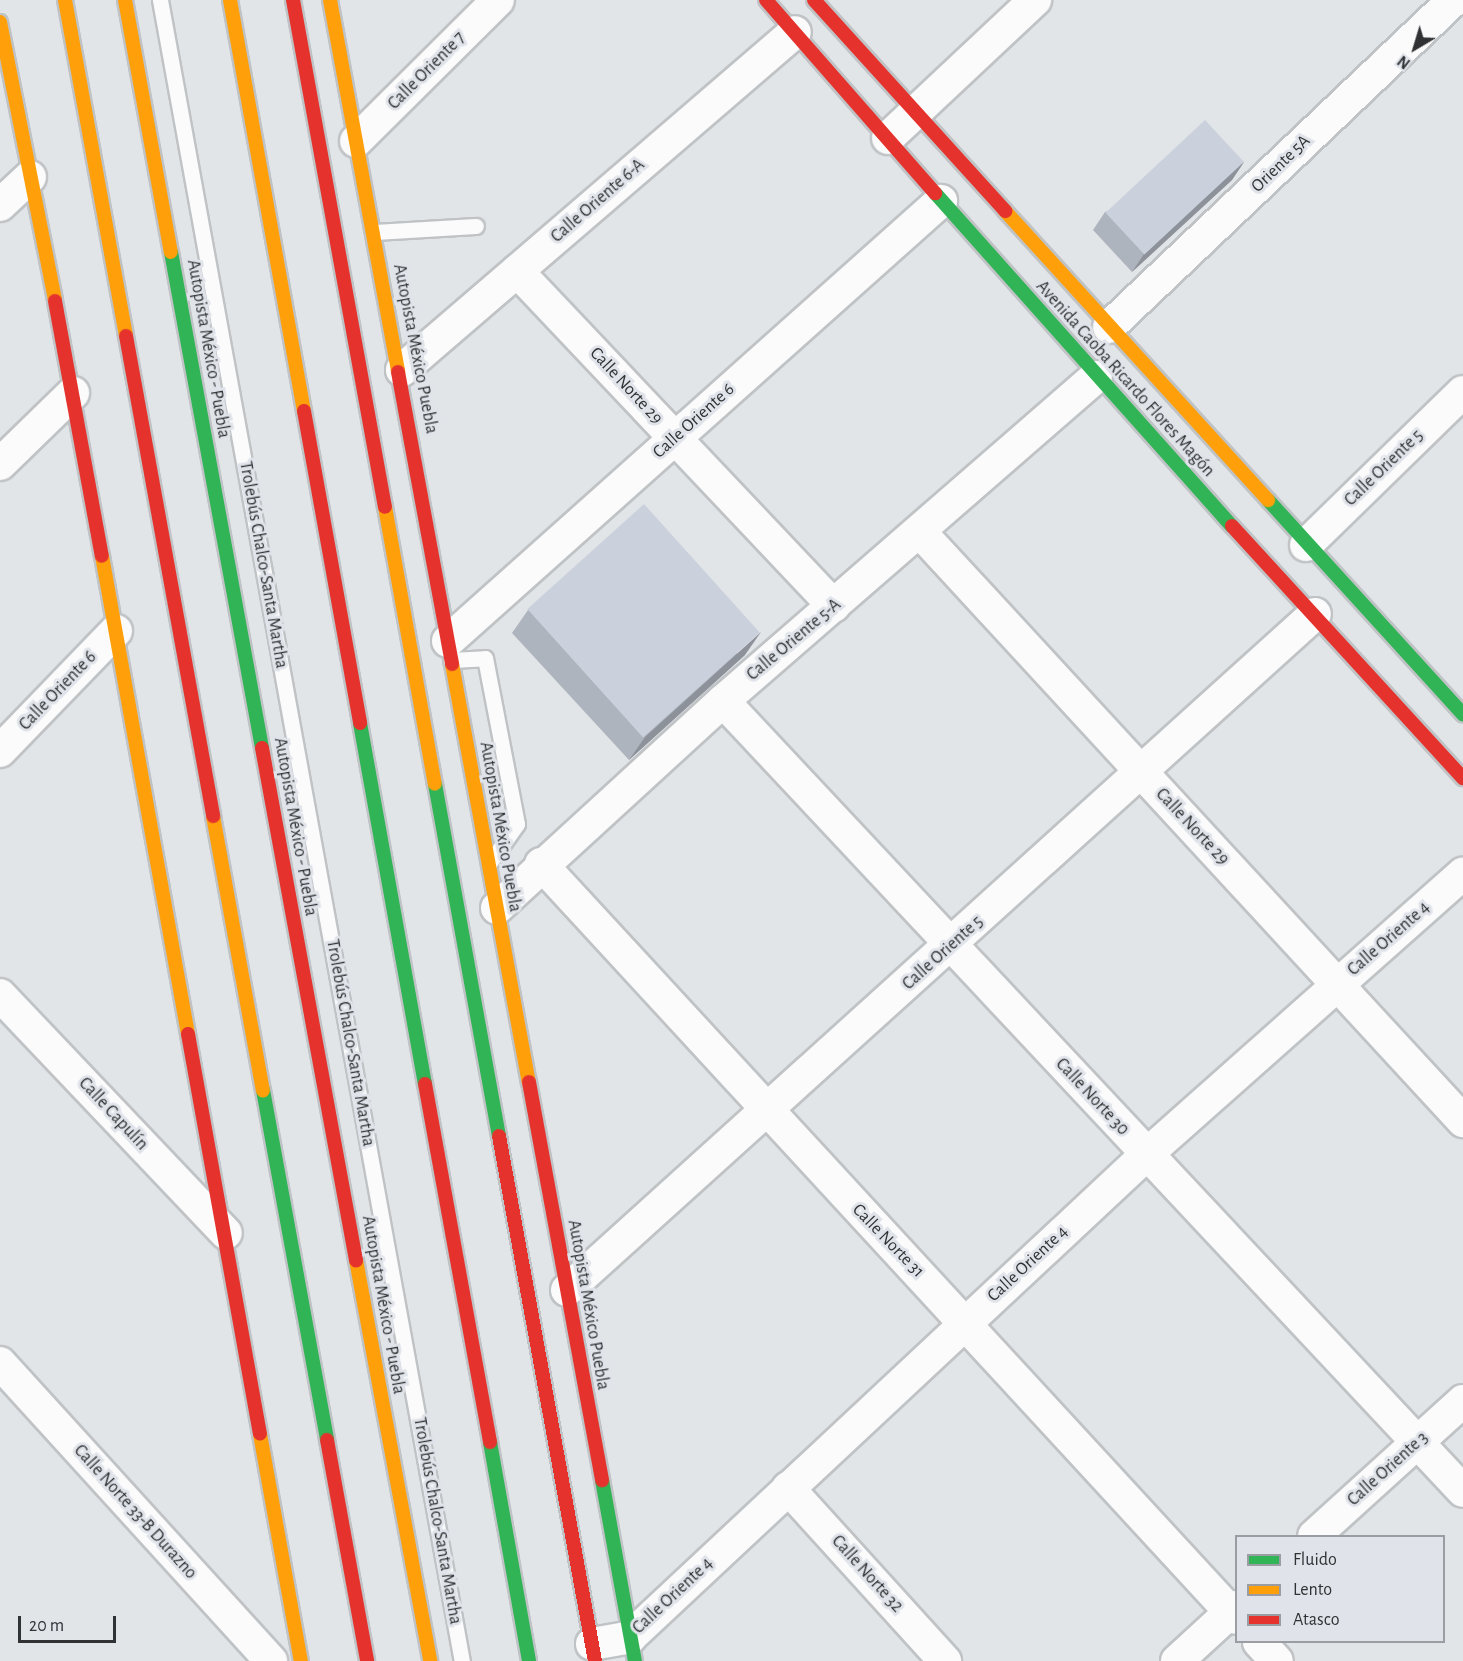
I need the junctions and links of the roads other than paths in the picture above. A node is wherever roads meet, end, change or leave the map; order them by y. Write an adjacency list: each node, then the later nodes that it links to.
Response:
1 (65, 0): 66 (main road)
2 (125, 0): 67 (main road, Autopista México - Puebla)
3 (139, 0): 68 (lane)
4 (160, 0): 69 (lane, Trolebús Chalco-Santa Martha)
5 (230, 0): 70 (main road)
6 (293, 0): 64 (main road)
7 (330, 0): 17 (main road, Autopista México Puebla)
8 (498, 0): 17 (street, Calle Oriente 7)
9 (766, 0): 14 (main road, Avenida Caoba Ricardo Flores Magón)
10 (814, 0): 15 (main road, Avenida Caoba Ricardo Flores Magón)
11 (1035, 0): 15 (street)
12 (1453, 0): 24 (street, Oriente 5A)
13 (0, 22): 18 (main road)
14 (795, 32): 16 (main road, Avenida Caoba Ricardo Flores Magón); 23 (street, Calle Oriente 6-A)
15 (916, 112): 16 (street); 24 (main road, Avenida Caoba Ricardo Flores Magón)
16 (888, 138): 19 (main road, Avenida Caoba Ricardo Flores Magón)
17 (356, 141): 22 (main road, Autopista México Puebla)
18 (30, 177): 20 (street); 28 (main road)
19 (941, 201): 26 (main road, Avenida Caoba Ricardo Flores Magón); 29 (street, Calle Oriente 6)
20 (0, 205)
21 (476, 226): 22 (lane)
22 (374, 232): 25 (main road, Autopista México Puebla)
23 (517, 271): 25 (street, Calle Oriente 6-A); 29 (street, Calle Norte 29)
24 (1109, 327): 32 (main road, Avenida Caoba Ricardo Flores Magón)
25 (402, 370): 36 (main road, Autopista México Puebla)
26 (1096, 377): 31 (street, Calle Oriente 5-A); 34 (main road, Avenida Caoba Ricardo Flores Magón)
27 (1463, 392): 32 (street, Calle Oriente 5)
28 (73, 393): 30 (street); 35 (main road)
29 (675, 438): 33 (street, Calle Norte 29); 36 (street, Calle Oriente 6)
30 (0, 464)
31 (921, 533): 33 (street, Calle Oriente 5-A); 40 (street, Calle Norte 29)
32 (1306, 545): 38 (main road, Avenida Caoba Ricardo Flores Magón)
33 (834, 606): 37 (street, Calle Oriente 5-A)
34 (1315, 614): 40 (street, Calle Oriente 5); 41 (main road, Avenida Caoba Ricardo Flores Magón)
35 (116, 631): 39 (street, Calle Oriente 6); 52 (main road)
36 (450, 651): 42 (main road, Autopista México Puebla); 42 (lane)
37 (723, 701): 43 (street, Calle Oriente 5-A); 46 (street, Calle Norte 30)
38 (1463, 714)
39 (0, 752)
40 (1141, 772): 46 (street, Calle Oriente 5); 47 (street, Calle Norte 29)
41 (1463, 778)
42 (489, 864): 45 (main road, Autopista México Puebla)
43 (542, 864): 45 (street, Calle Oriente 5-A); 49 (street, Calle Norte 31)
44 (1463, 874): 47 (street, Calle Oriente 4)
45 (496, 908): 53 (main road, Autopista México Puebla)
46 (951, 947): 49 (street, Calle Oriente 5); 51 (street, Calle Norte 30)
47 (1338, 985): 50 (street, Calle Norte 29); 51 (street, Calle Oriente 4)
48 (0, 995): 52 (street, Calle Capulín)
49 (765, 1112): 53 (street, Calle Oriente 5); 54 (street, Calle Norte 31)
50 (1463, 1121)
51 (1146, 1155): 54 (street, Calle Oriente 4); 57 (street, Calle Norte 30)
52 (226, 1233): 65 (main road)
53 (567, 1290): 63 (main road, Autopista México Puebla)
54 (965, 1322): 58 (street, Calle Oriente 4); 61 (street, Calle Norte 31)
55 (0, 1363): 65 (street, Calle Norte 33-B Durazno)
56 (1463, 1401): 57 (street, Calle Oriente 3)
57 (1415, 1444): 59 (street, Calle Norte 30); 60 (street, Calle Oriente 3)
58 (788, 1488): 63 (street, Calle Oriente 4); 71 (street, Calle Norte 32)
59 (1463, 1491)
60 (1315, 1535)
61 (1235, 1612): 72 (street)
62 (1261, 1643): 73 (street)
63 (632, 1649): 64 (street, Calle Oriente 4)
64 (593, 1652)
65 (289, 1658)
66 (367, 1661)
67 (430, 1661)
68 (443, 1661)
69 (462, 1661)
70 (529, 1661)
71 (945, 1661)
72 (1177, 1661)
73 (1276, 1661)

